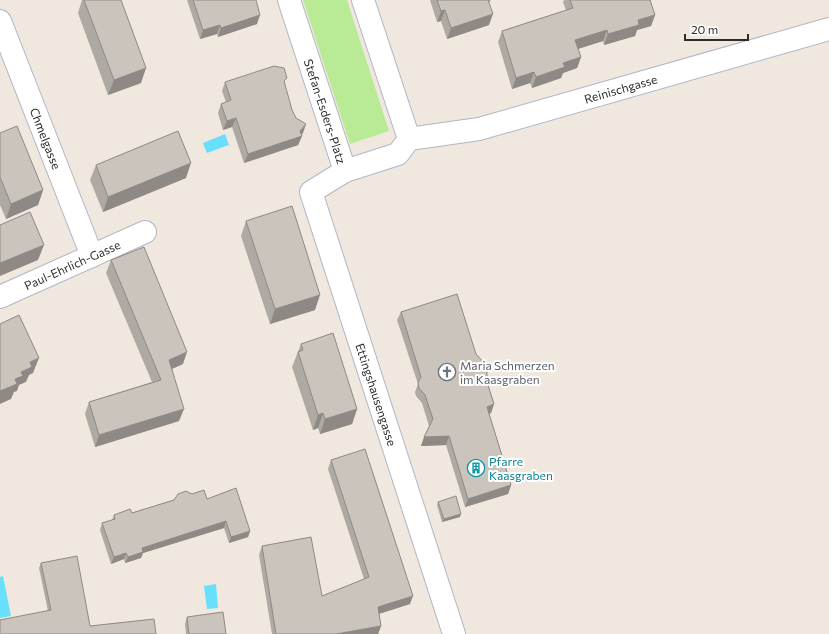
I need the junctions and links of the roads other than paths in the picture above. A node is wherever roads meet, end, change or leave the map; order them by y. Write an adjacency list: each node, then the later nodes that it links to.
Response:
1 (289, 0): 6 (street, Stefan-Esders-Platz)
2 (363, 0): 5 (street)
3 (0, 21): 8 (street, Chmelgasse)
4 (829, 29): 5 (street, Reinischgasse)
5 (409, 139): 6 (street, Stefan-Esders-Platz)
6 (345, 171): 10 (street, Ettingshausengasse)
7 (144, 232): 8 (street, Paul-Ehrlich-Gasse)
8 (92, 256): 9 (street, Paul-Ehrlich-Gasse)
9 (0, 297)
10 (454, 634)

